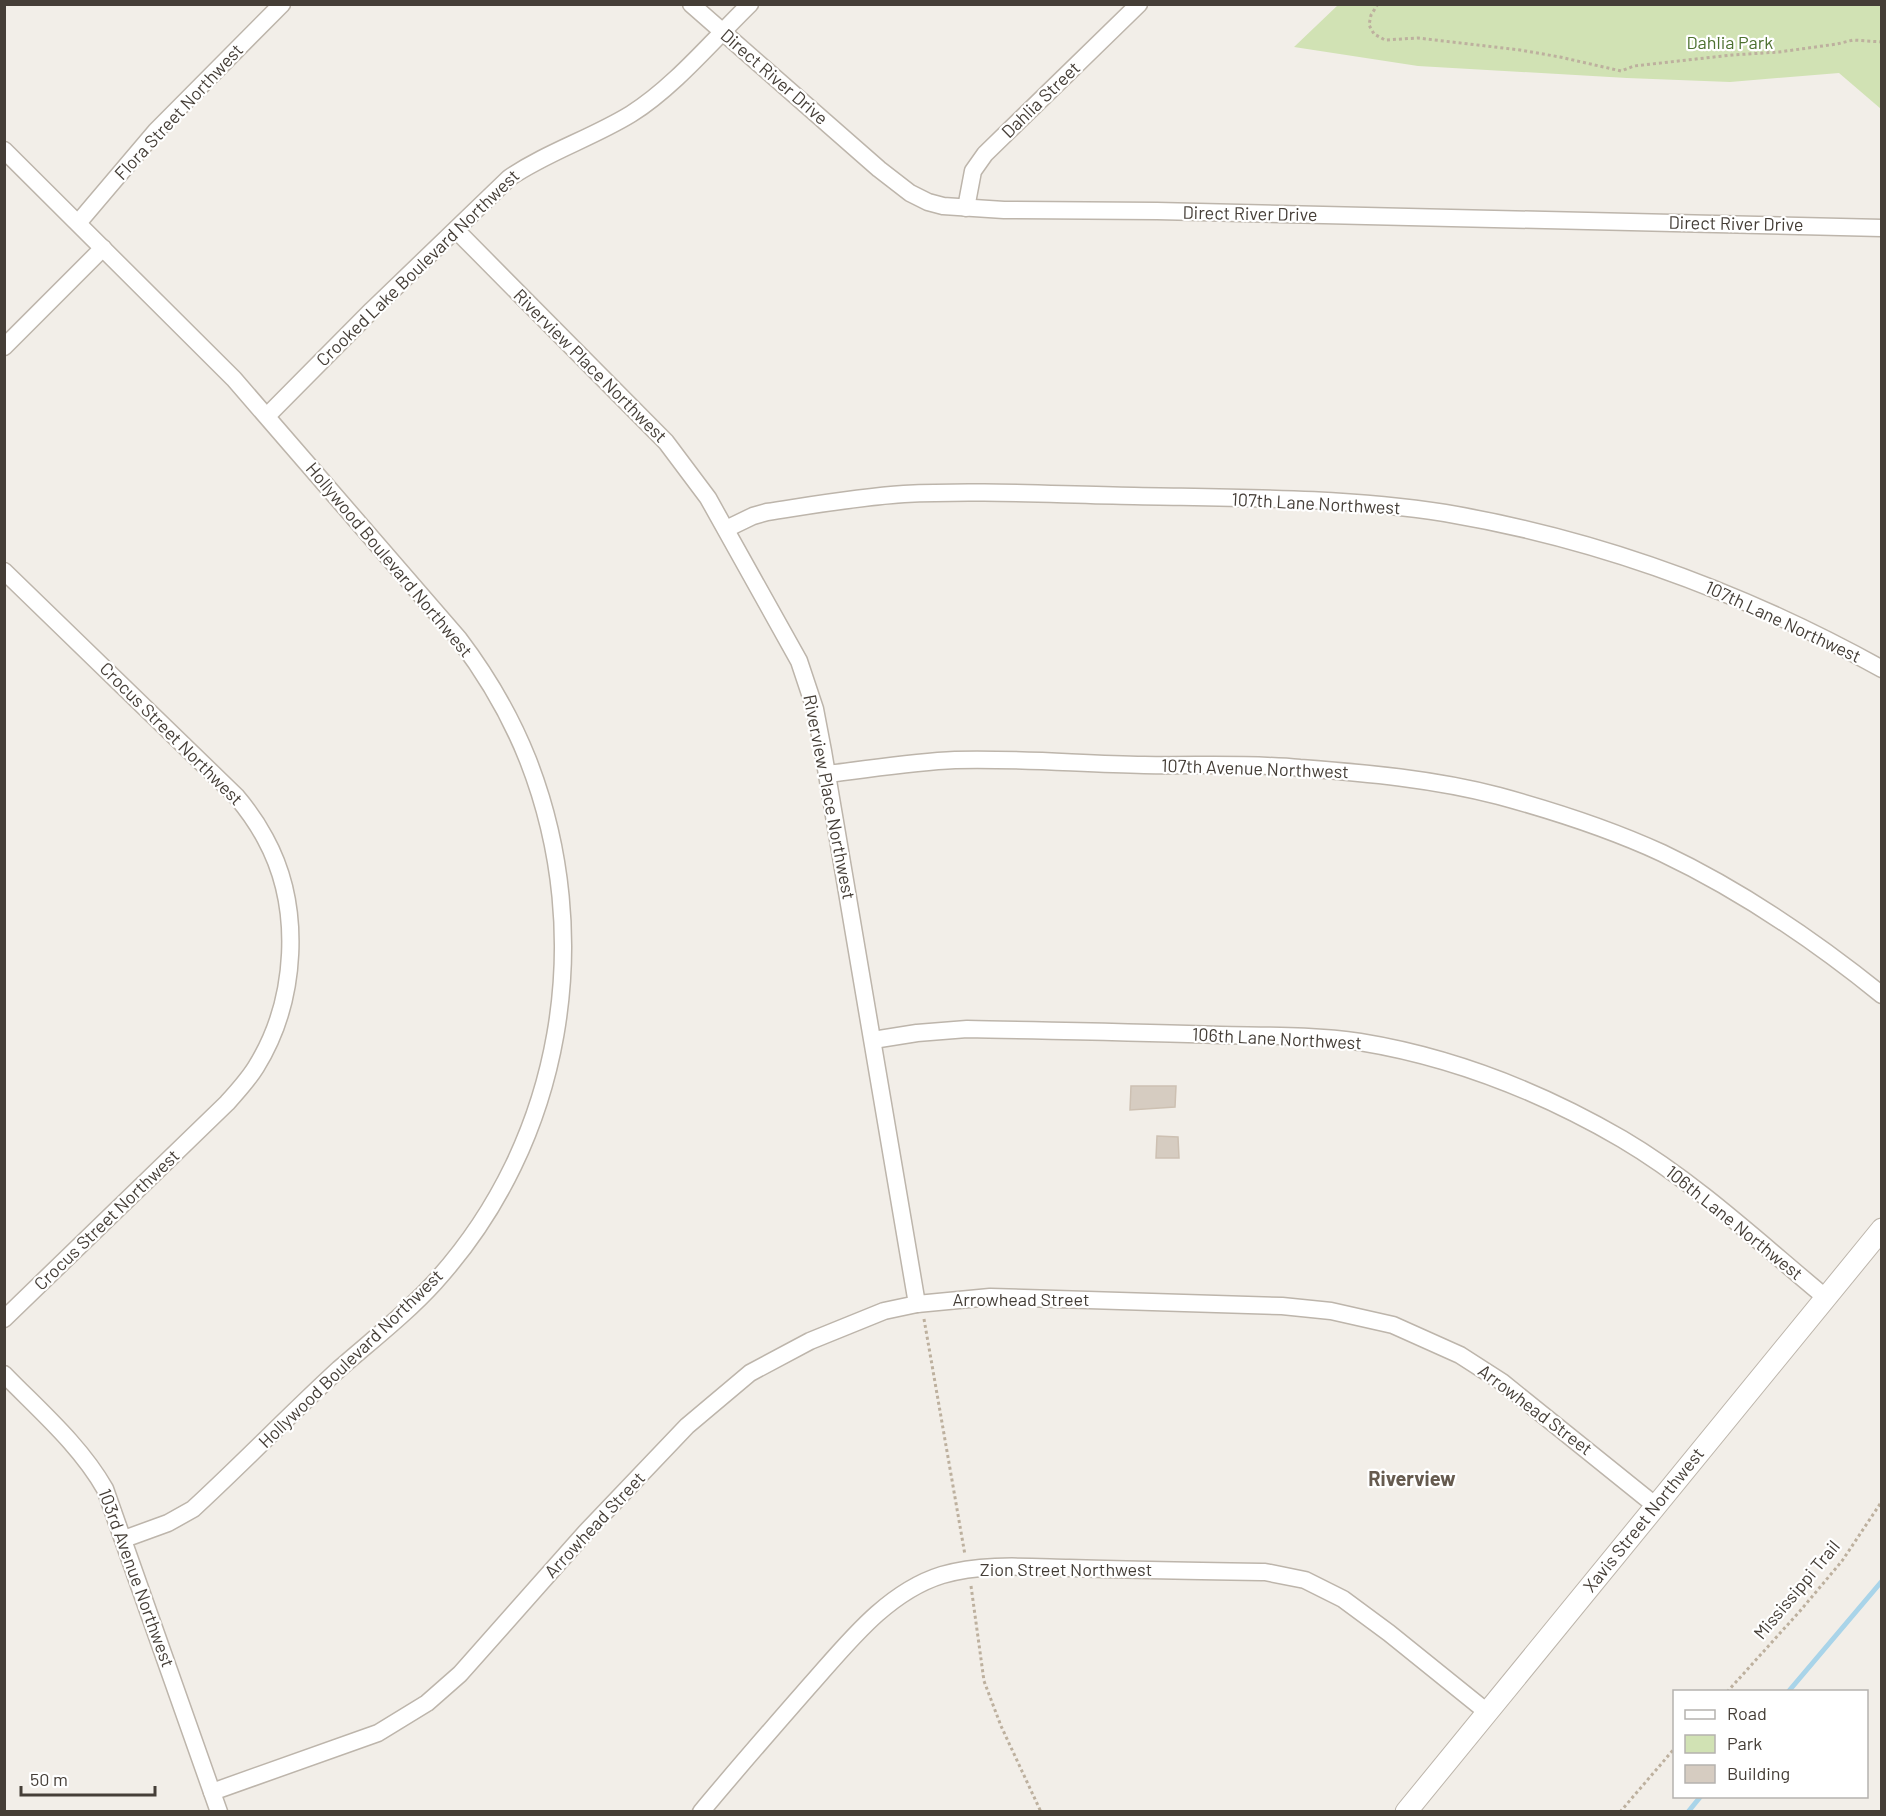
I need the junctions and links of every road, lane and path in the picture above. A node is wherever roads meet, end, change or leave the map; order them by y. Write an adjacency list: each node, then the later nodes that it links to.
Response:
1 (282, 4): 10 (street, Flora Street Northwest)
2 (691, 4): 6 (street, Direct River Drive)
3 (750, 4): 6 (street, Crooked Lake Boulevard Northwest)
4 (1139, 4): 9 (street, Dahlia Street)
5 (1378, 4): 7 (path)
6 (722, 32): 9 (street, Direct River Drive); 12 (street, Crooked Lake Boulevard Northwest)
7 (1881, 42)
8 (4, 150): 10 (street, Hollywood Boulevard Northwest)
9 (966, 208): 11 (street, Direct River Drive)
10 (78, 223): 13 (street, Hollywood Boulevard Northwest)
11 (1881, 228)
12 (456, 230): 15 (street, Crooked Lake Boulevard Northwest); 16 (street, Riverview Place Northwest)
13 (103, 248): 14 (street); 15 (street, Hollywood Boulevard Northwest)
14 (4, 347)
15 (267, 416): 29 (street, Hollywood Boulevard Northwest)
16 (726, 529): 18 (street, 107th Lane Northwest); 19 (street, Riverview Place Northwest)
17 (4, 571): 25 (street, Crocus Street Northwest)
18 (1881, 669)
19 (827, 774): 20 (street, 107th Avenue Northwest); 21 (street, Riverview Place Northwest)
20 (1881, 995)
21 (873, 1041): 23 (street, 106th Lane Northwest); 24 (street, Riverview Place Northwest)
22 (1881, 1229): 23 (street, Xavis Street Northwest)
23 (1825, 1297): 28 (street, Xavis Street Northwest)
24 (920, 1310): 28 (street, Arrowhead Street); 30 (path); 35 (street, Arrowhead Street)
25 (4, 1319)
26 (4, 1374): 29 (street, 103rd Avenue Northwest)
27 (1881, 1501): 32 (path, Mississippi Trail)
28 (1656, 1506): 33 (street, Xavis Street Northwest)
29 (124, 1539): 35 (street, 103rd Avenue Northwest)
30 (965, 1557)
31 (970, 1580): 38 (path)
32 (1729, 1690)
33 (1487, 1712): 37 (street, Zion Street Northwest); 39 (street, Xavis Street Northwest)
34 (1673, 1750): 40 (path)
35 (212, 1792): 36 (street, 103rd Avenue Northwest)
36 (219, 1812)
37 (701, 1812)
38 (1041, 1812)
39 (1406, 1812)
40 (1620, 1812)

